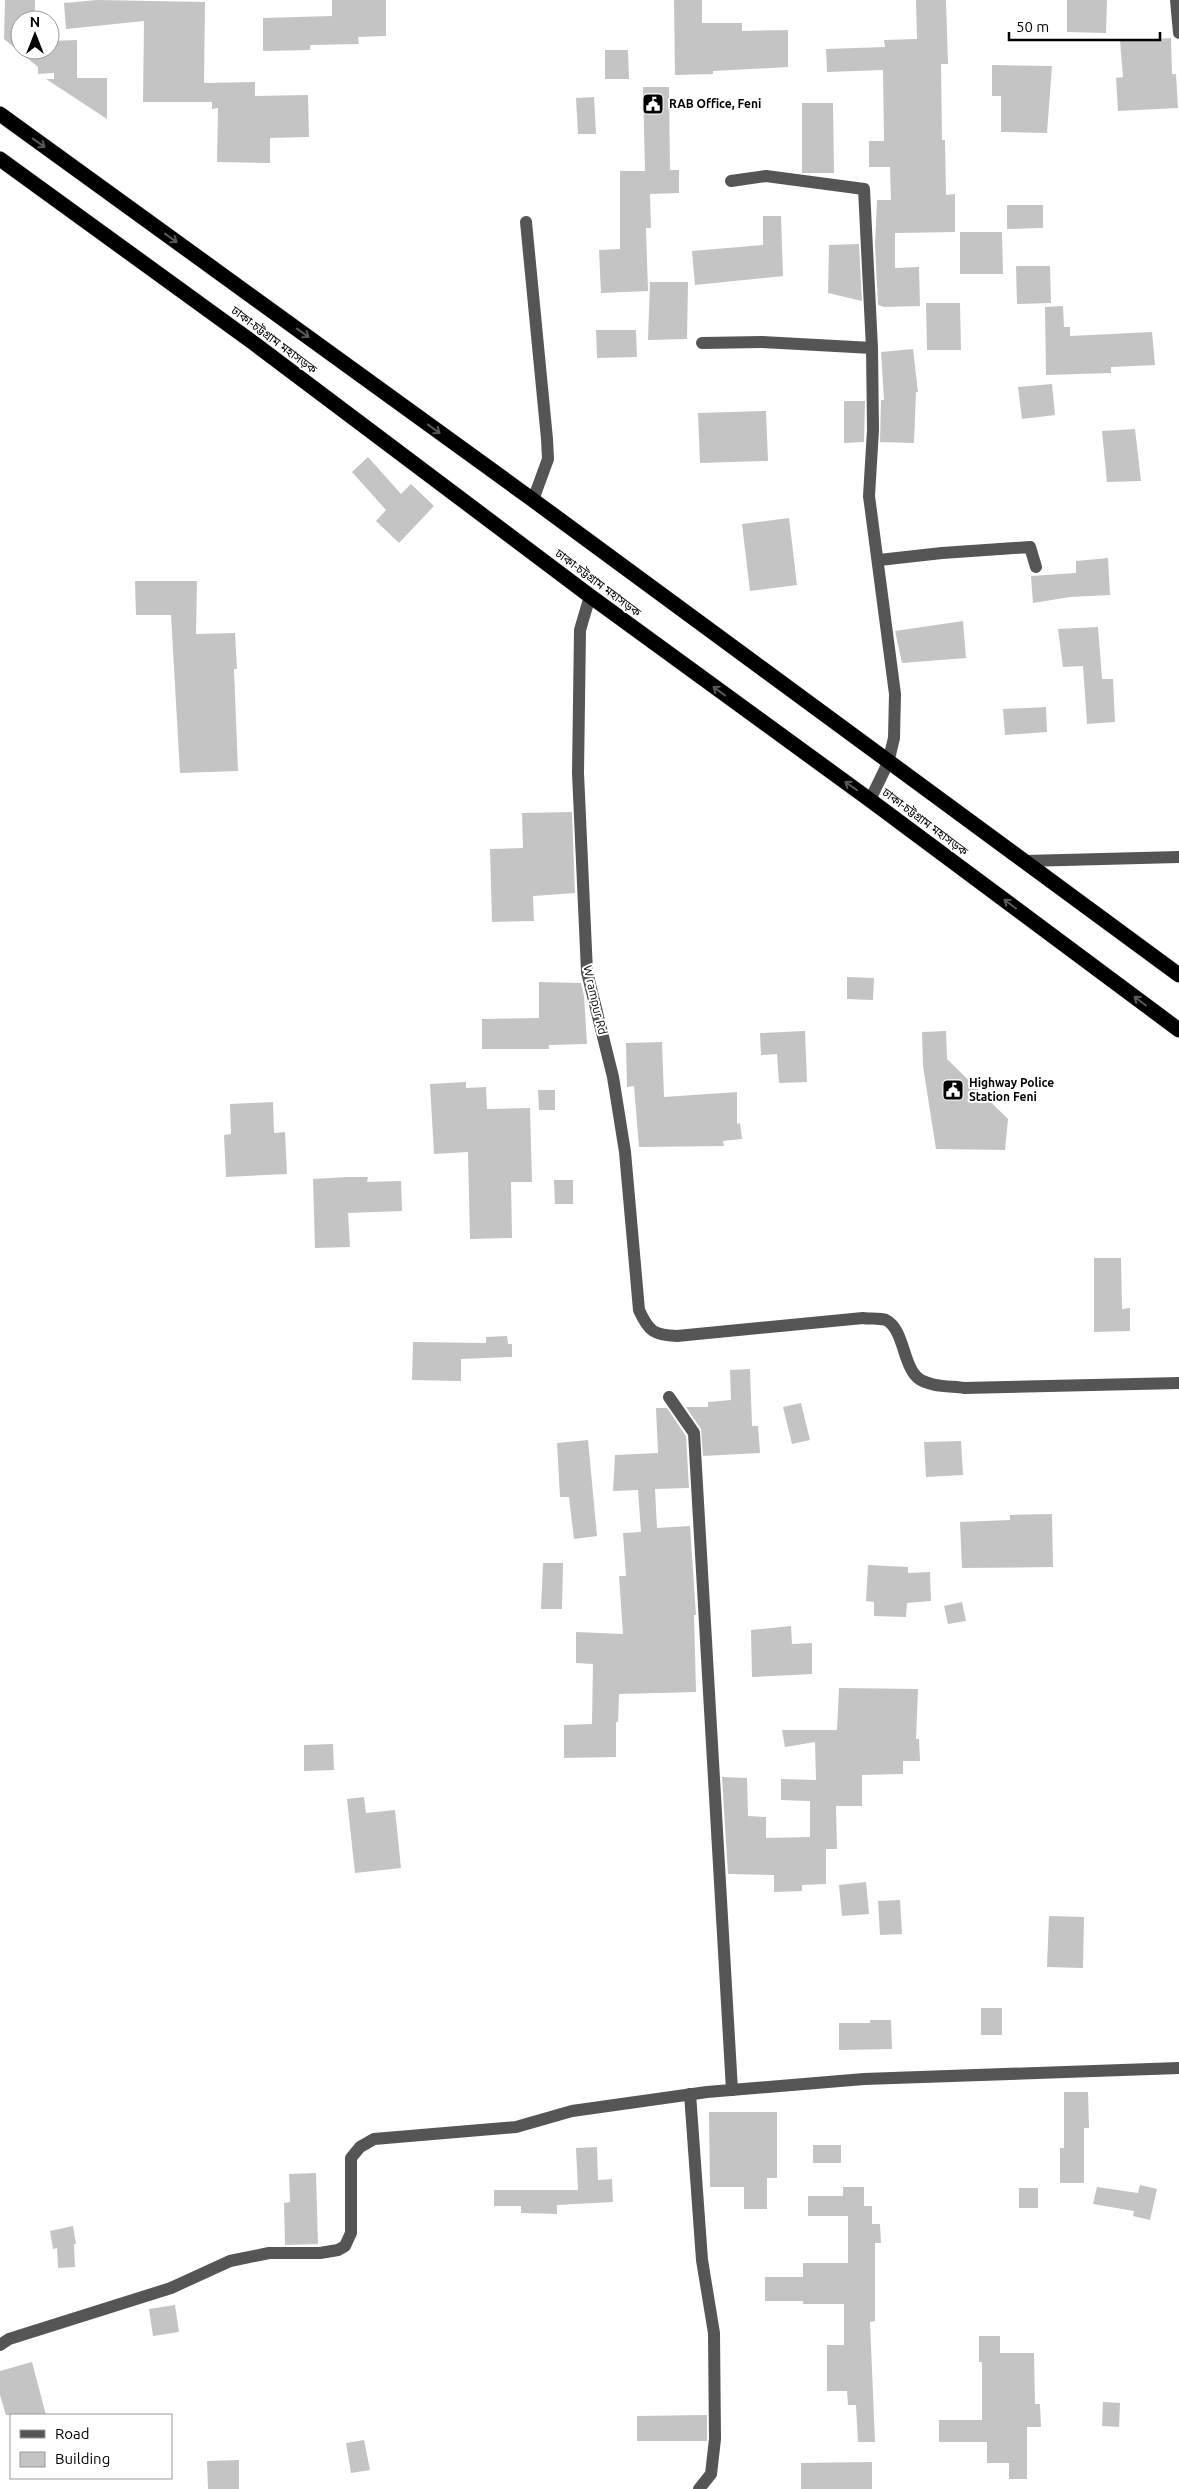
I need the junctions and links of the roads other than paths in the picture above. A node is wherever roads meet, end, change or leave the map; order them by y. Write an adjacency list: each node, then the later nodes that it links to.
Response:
1 (1176, 0): 2 (street)
2 (1179, 32)
3 (0, 114): 9 (highway, ঢাকা-চট্টগ্রাম মহাসড়ক, one-way to 9)
4 (0, 158): 12 (highway, ঢাকা-চট্টগ্রাম মহাসড়ক)
5 (731, 181): 8 (street)
6 (526, 222): 9 (street)
7 (702, 343): 8 (street)
8 (872, 348): 10 (street)
9 (533, 500): 13 (highway, ঢাকা-চট্টগ্রাম মহাসড়ক)
10 (879, 560): 11 (street); 13 (street)
11 (1036, 567)
12 (590, 596): 14 (highway, ঢাকা-চট্টগ্রাম মহাসড়ক, one-way to 12); 19 (street, W rampur Rd)
13 (888, 763): 14 (street); 16 (highway, ঢাকা-চট্টগ্রাম মহাসড়ক)
14 (870, 800): 18 (highway, ঢাকা-চট্টগ্রাম মহাসড়ক, one-way to 14)
15 (1179, 857): 16 (street)
16 (1025, 861): 17 (highway, ঢাকা-চট্টগ্রাম মহাসড়ক)
17 (1179, 975)
18 (1179, 1030)
19 (1179, 1383)
20 (669, 1397): 22 (street)
21 (1179, 2068): 22 (street)
22 (732, 2090): 23 (street)
23 (690, 2094): 24 (street); 25 (street)
24 (0, 2345)
25 (699, 2489)

